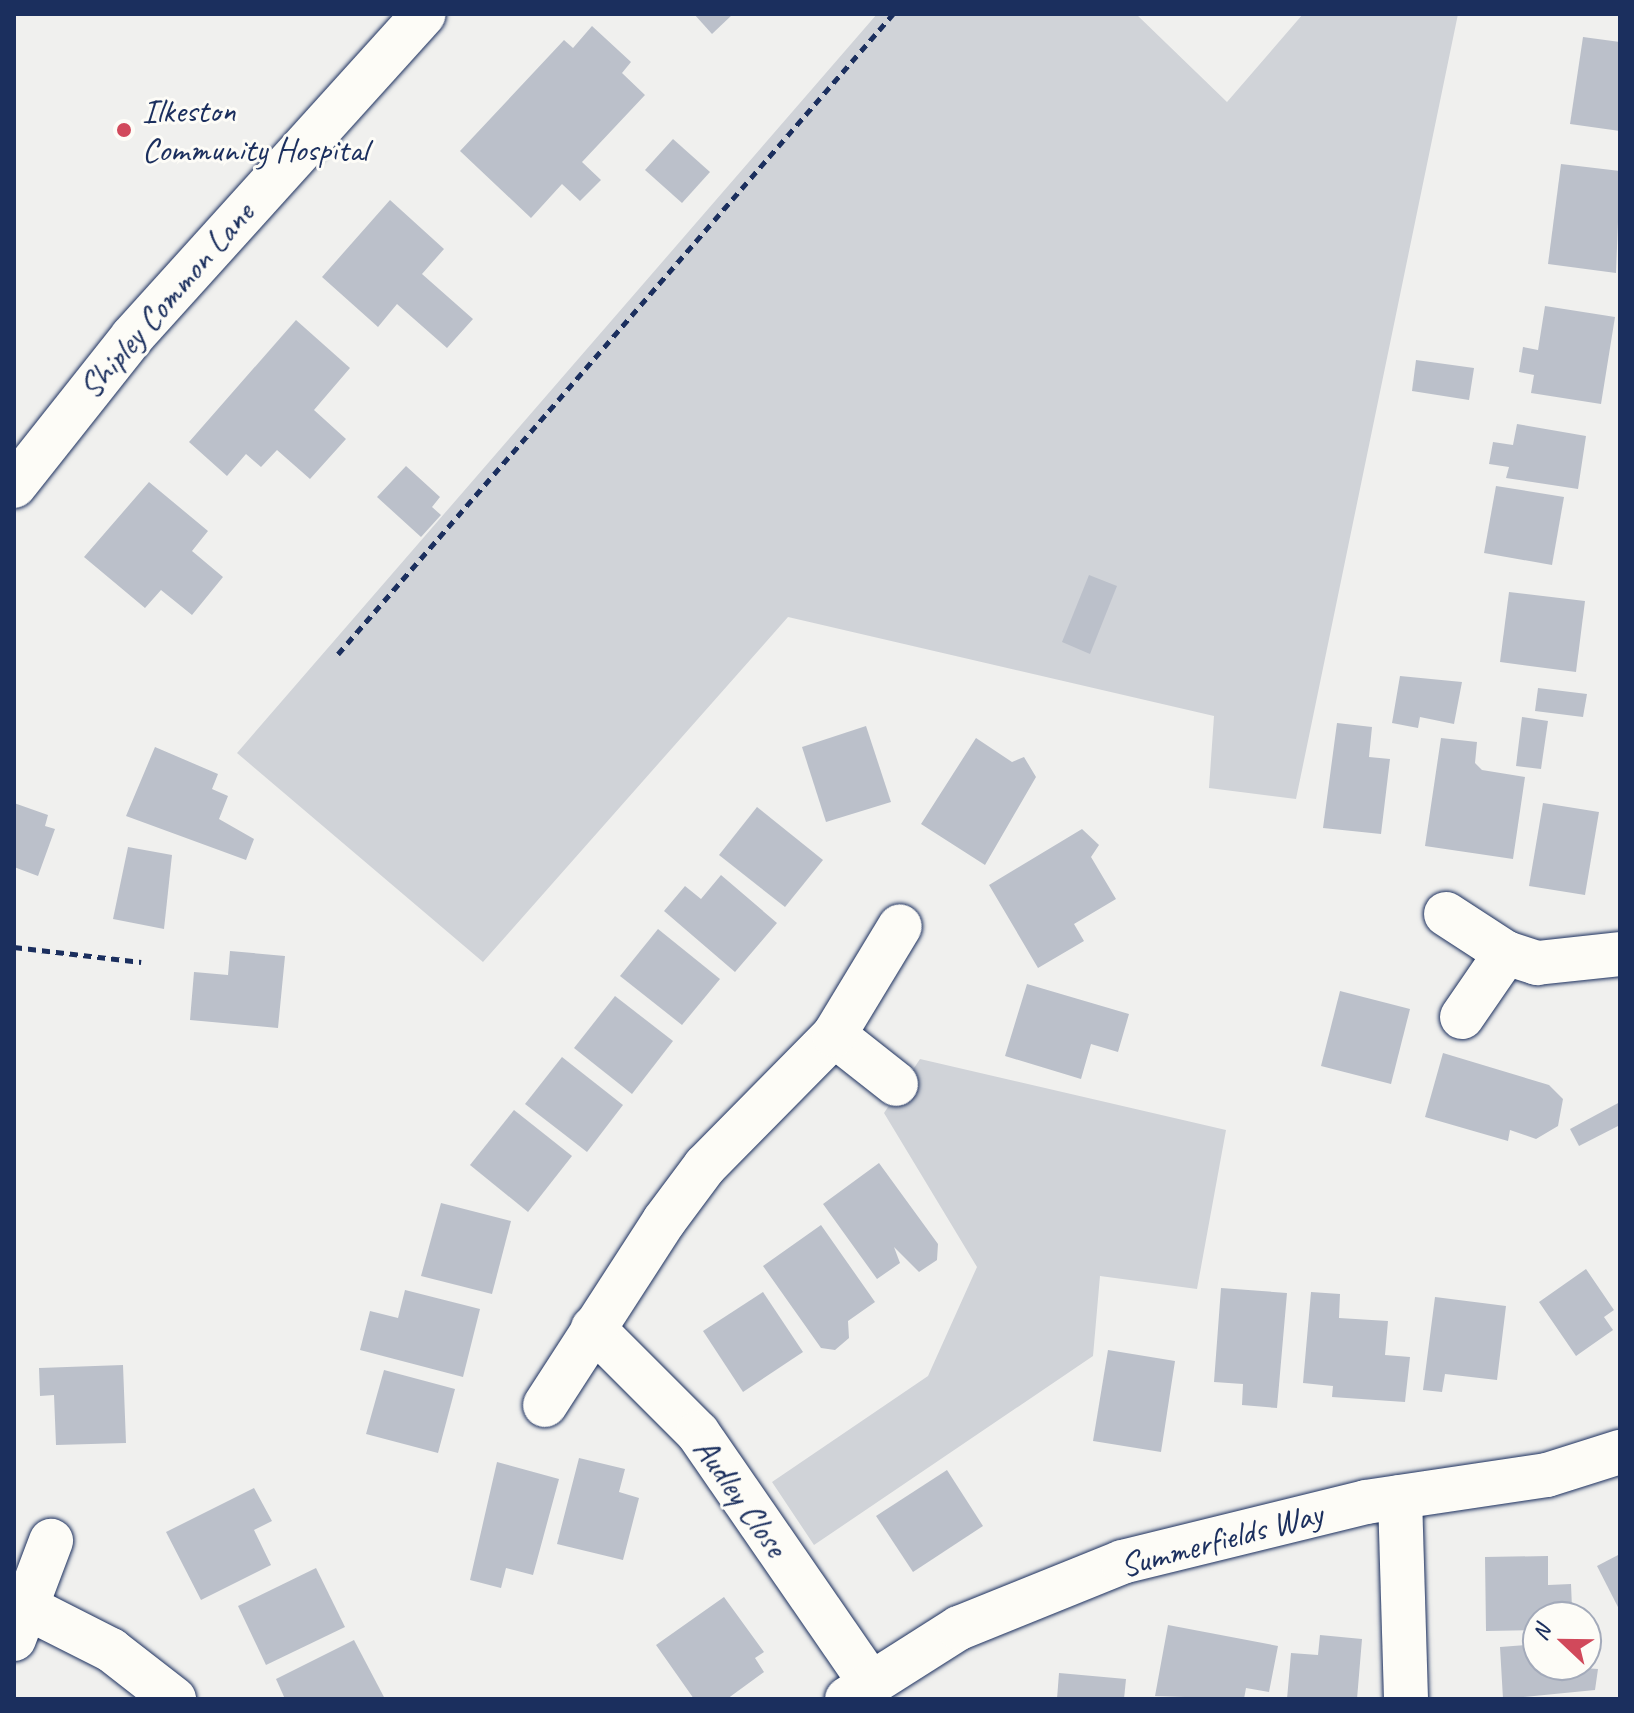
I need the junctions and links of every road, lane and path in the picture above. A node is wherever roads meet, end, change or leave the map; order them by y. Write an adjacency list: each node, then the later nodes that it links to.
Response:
1 (424, 14): 3 (street, Shipley Common Lane)
2 (893, 14): 4 (path)
3 (14, 486)
4 (338, 654)
5 (1446, 914): 8 (street)
6 (900, 926): 12 (street)
7 (14, 947): 10 (path)
8 (1506, 953): 9 (street); 11 (street)
9 (1620, 954)
10 (141, 962)
11 (1462, 1017)
12 (834, 1035): 13 (street); 14 (street)
13 (896, 1084)
14 (593, 1328): 15 (street); 20 (street, Audley Close)
15 (545, 1405)
16 (1620, 1452): 17 (street, Summerfields Way)
17 (1400, 1497): 20 (street, Summerfields Way); 22 (street)
18 (51, 1541): 19 (street)
19 (22, 1624): 21 (street)
20 (858, 1691)
21 (174, 1699)
22 (1406, 1699)

